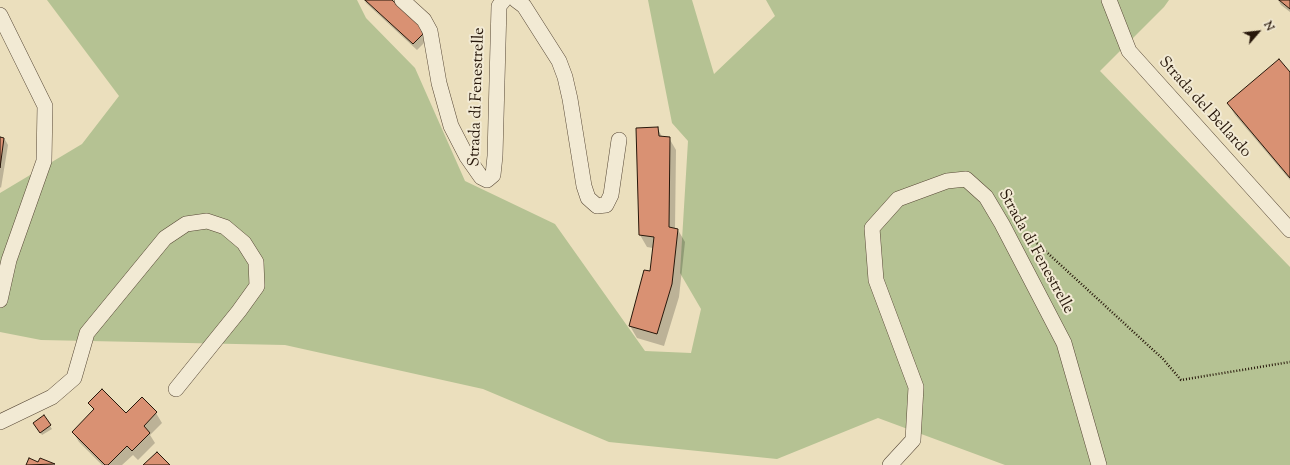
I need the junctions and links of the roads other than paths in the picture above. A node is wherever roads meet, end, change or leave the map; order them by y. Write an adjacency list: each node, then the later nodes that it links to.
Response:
1 (402, 0): 2 (street, Strada di Fenestrelle)
2 (504, 0)
3 (516, 0): 6 (street)
4 (1109, 0): 7 (street, Strada del Bellardo)
5 (0, 15): 8 (street)
6 (619, 140)
7 (1290, 230)
8 (0, 300)
9 (176, 390): 10 (street)
10 (0, 422)
11 (890, 465): 12 (street, Strada di Fenestrelle)
12 (1098, 465)

